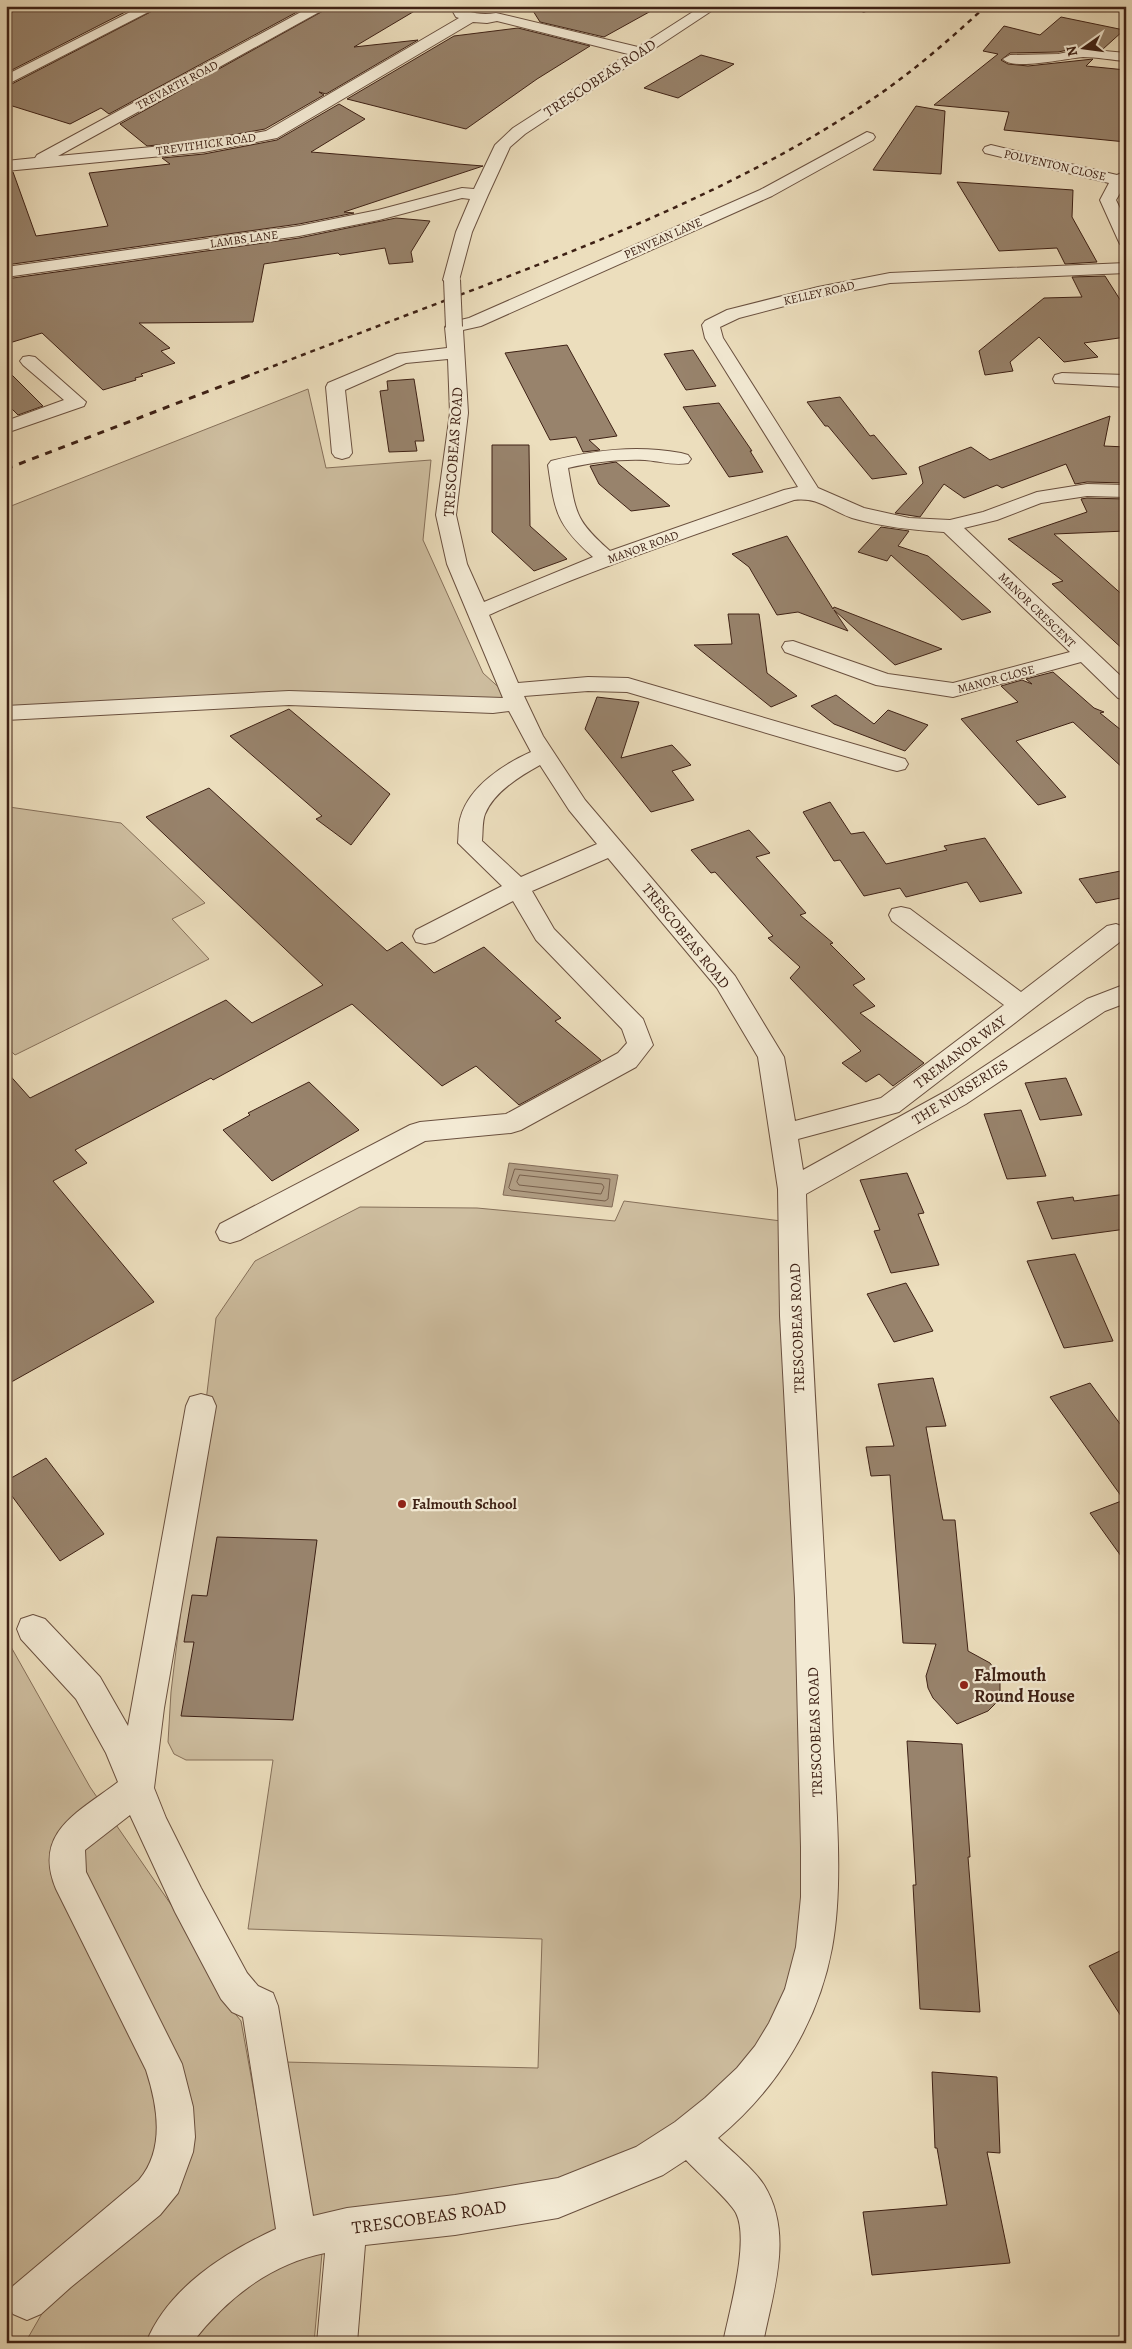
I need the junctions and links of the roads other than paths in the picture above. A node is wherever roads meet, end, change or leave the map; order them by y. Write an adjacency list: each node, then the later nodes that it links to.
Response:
1 (153, 6): 8 (street)
2 (323, 6): 11 (street, TREVARTH ROAD)
3 (712, 6): 5 (street, TRESCOBEAS ROAD)
4 (475, 9): 5 (street); 11 (street, TREVITHICK ROAD)
5 (640, 52): 14 (street, TRESCOBEAS ROAD)
6 (1126, 57): 7 (street)
7 (1010, 59)
8 (6, 81)
9 (867, 137): 18 (street, PENVEAN LANE)
10 (991, 150): 13 (street, POLVENTON CLOSE)
11 (30, 164): 12 (street, TREVITHICK ROAD)
12 (6, 166)
13 (1122, 178): 15 (street)
14 (480, 195): 17 (street, LAMBS LANE); 18 (street, TRESCOBEAS ROAD, bridge)
15 (1126, 240)
16 (1126, 268): 27 (street, KELLEY ROAD)
17 (6, 272)
18 (454, 327): 19 (street, TRESCOBEAS ROAD)
19 (456, 353): 24 (street); 30 (street, TRESCOBEAS ROAD)
20 (28, 361): 23 (street)
21 (1058, 378): 22 (street)
22 (1126, 381)
23 (6, 427)
24 (342, 453)
25 (681, 458): 29 (street)
26 (1126, 491): 28 (street)
27 (811, 492): 28 (street); 29 (street, MANOR ROAD)
28 (950, 526): 32 (street, MANOR CRESCENT)
29 (608, 559): 30 (street, MANOR ROAD)
30 (478, 612): 34 (street, TRESCOBEAS ROAD)
31 (794, 647): 32 (street, MANOR CLOSE)
32 (1084, 655): 33 (street, MANOR CRESCENT)
33 (1126, 693)
34 (514, 696): 35 (street); 36 (street, TRESCOBEAS ROAD); 37 (street)
35 (6, 713)
36 (544, 754): 38 (street, TRESCOBEAS ROAD); 39 (street)
37 (897, 764)
38 (612, 847): 39 (street); 45 (street, TRESCOBEAS ROAD)
39 (518, 888): 42 (street); 47 (street)
40 (901, 915): 44 (street)
41 (1116, 932): 44 (street, TREMANOR WAY)
42 (425, 936)
43 (1126, 992): 46 (street, THE NURSERIES)
44 (1021, 1005): 45 (street, TREMANOR WAY)
45 (785, 1133): 46 (street, TRESCOBEAS ROAD)
46 (792, 1189): 51 (street, TRESCOBEAS ROAD)
47 (230, 1232)
48 (201, 1406): 50 (street)
49 (33, 1629): 50 (street)
50 (137, 1788): 53 (street); 54 (street)
51 (689, 2136): 52 (street, TRESCOBEAS ROAD); 57 (street)
52 (347, 2228): 53 (street, TRESCOBEAS ROAD); 56 (street)
53 (297, 2239): 55 (street, TRESCOBEAS ROAD)
54 (27, 2300)
55 (174, 2335)
56 (337, 2343)
57 (743, 2343)

